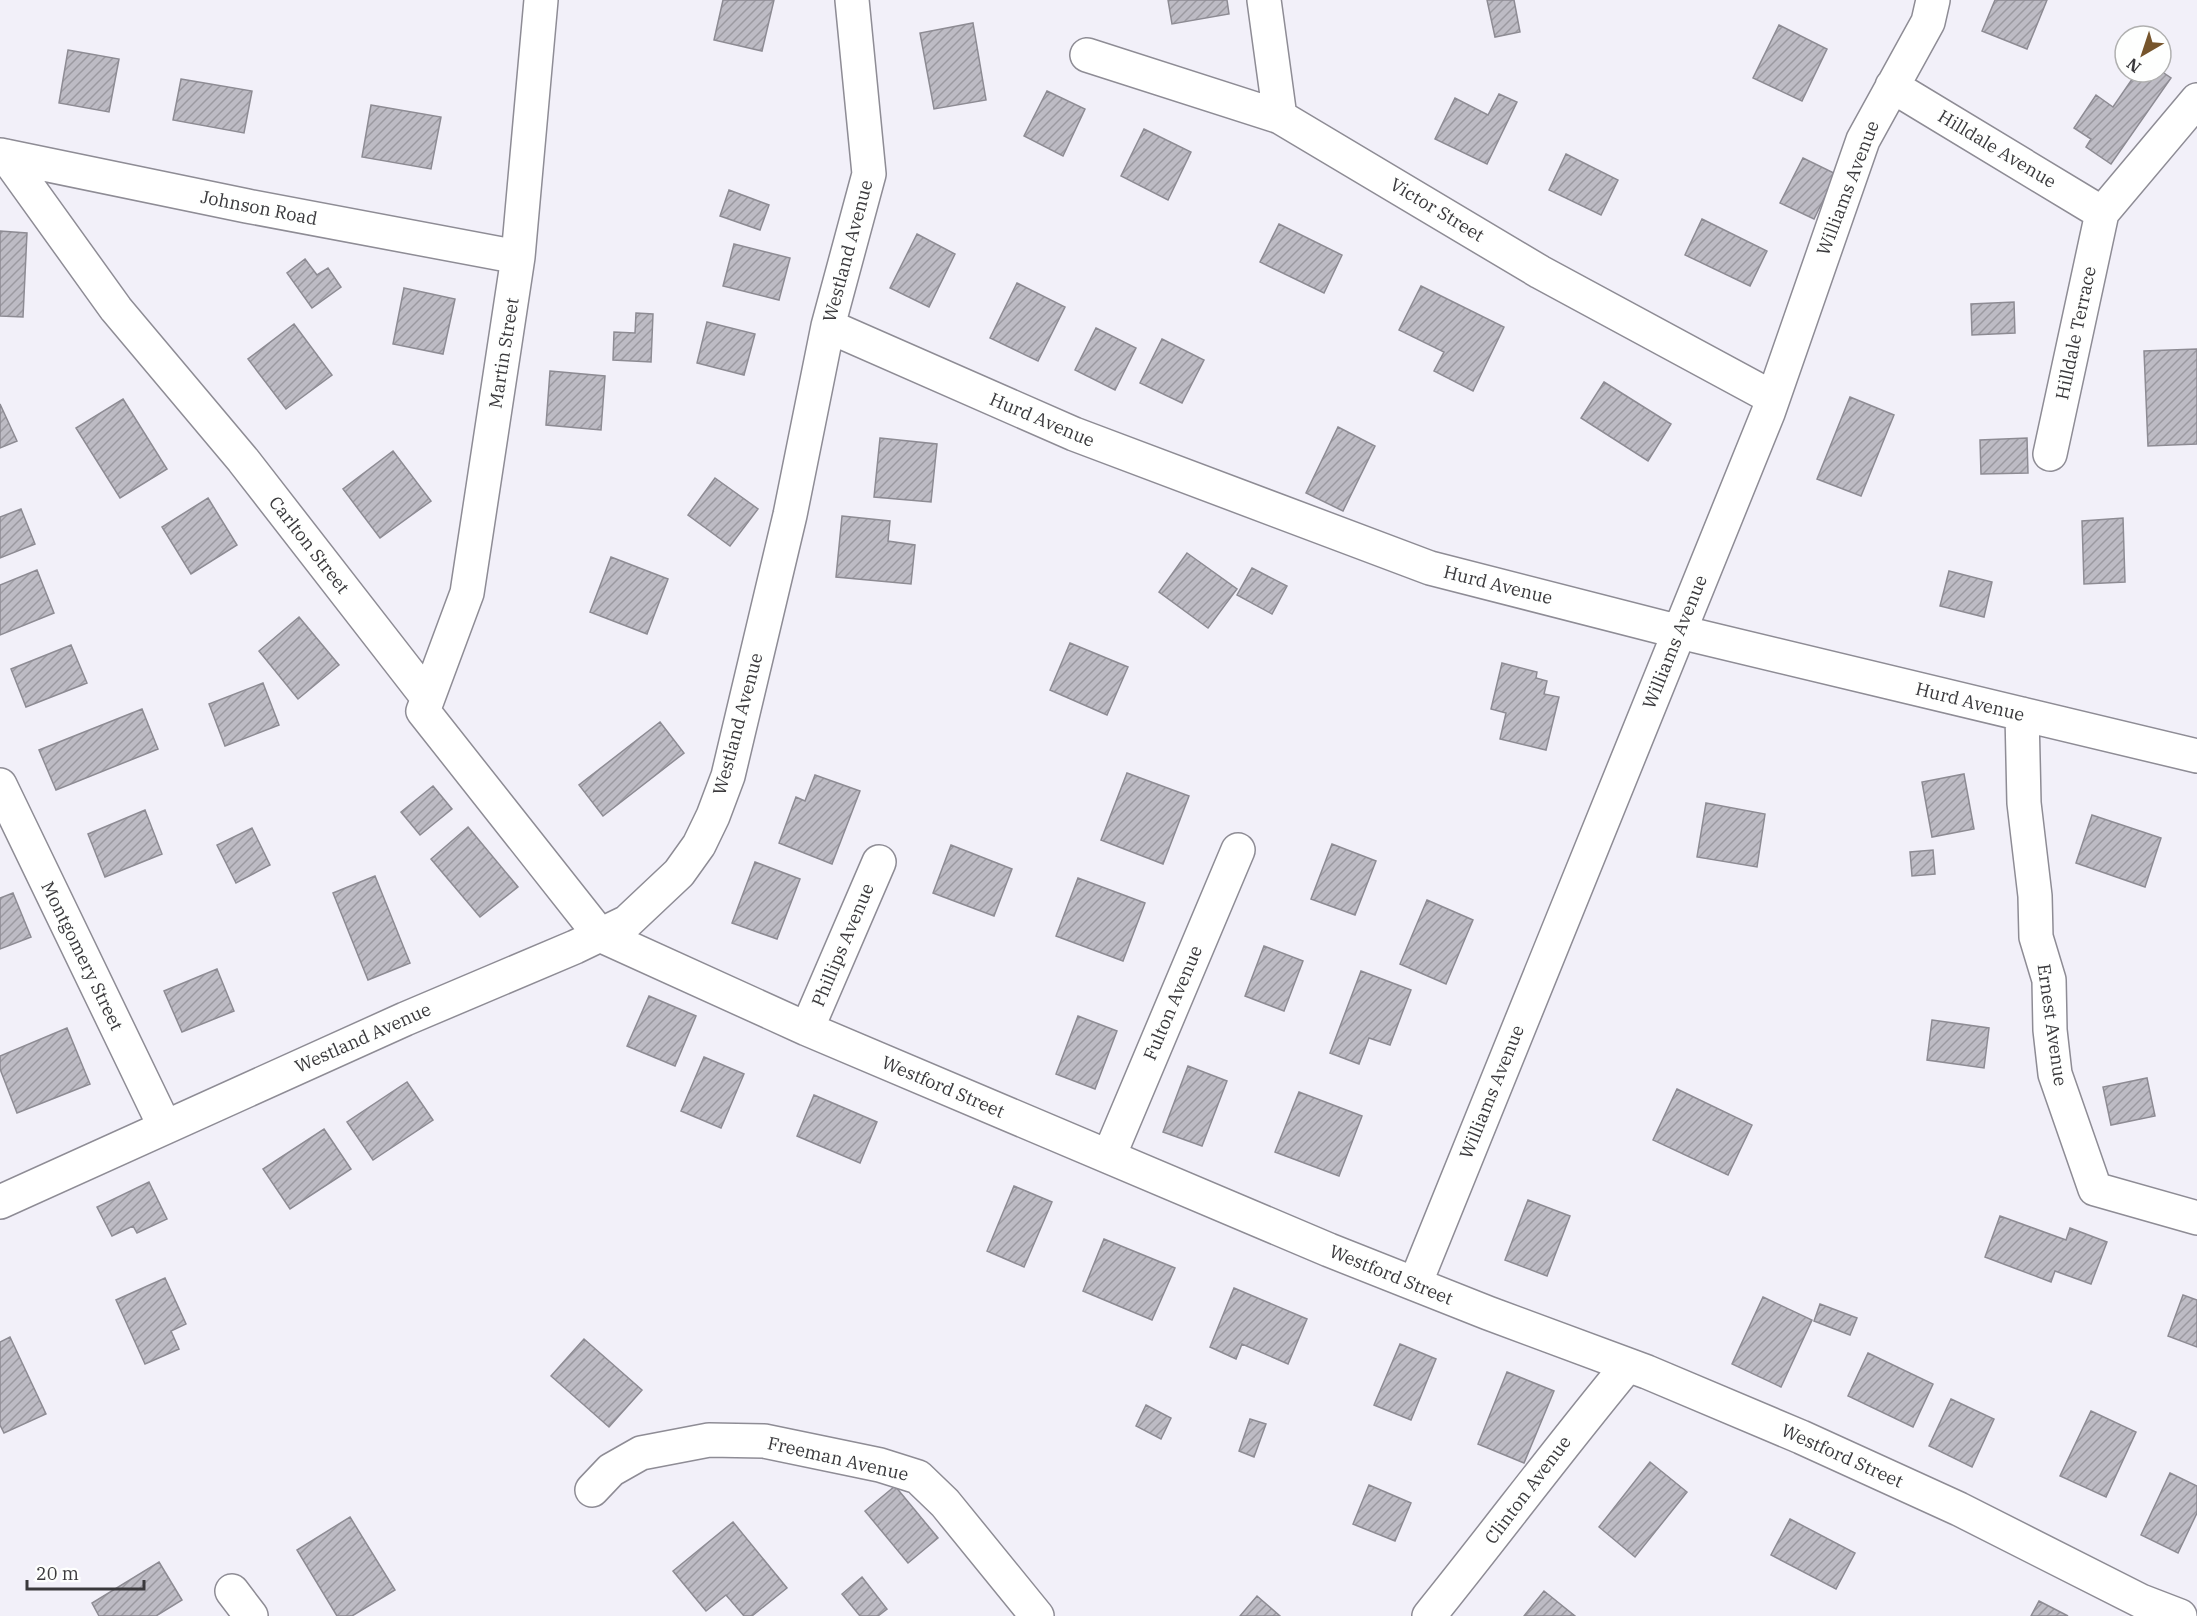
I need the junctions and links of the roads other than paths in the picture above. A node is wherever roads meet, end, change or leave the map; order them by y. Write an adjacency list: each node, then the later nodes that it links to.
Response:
1 (541, 0): 11 (street, Martin Street)
2 (852, 0): 12 (street, Westland Avenue)
3 (1264, 0): 8 (street)
4 (1933, 0): 6 (street, Williams Avenue)
5 (1087, 55): 8 (street, Victor Street)
6 (1892, 86): 10 (street, Hilldale Avenue); 13 (street, Williams Avenue)
7 (2197, 100): 10 (street)
8 (1280, 117): 13 (street, Victor Street)
9 (3, 156): 11 (street, Johnson Road); 16 (street, Carlton Street)
10 (2102, 213): 14 (street, Hilldale Terrace)
11 (518, 257): 16 (street, Martin Street)
12 (828, 326): 15 (street, Hurd Avenue); 22 (street, Westland Avenue)
13 (1773, 398): 15 (street, Williams Avenue)
14 (2050, 454)
15 (1680, 632): 17 (street, Hurd Avenue); 28 (street, Williams Avenue)
16 (428, 698): 22 (street, Carlton Street)
17 (2022, 714): 18 (street, Hurd Avenue); 27 (street, Ernest Avenue)
18 (2197, 756)
19 (0, 785): 24 (street, Montgomery Street)
20 (1238, 850): 25 (street, Fulton Avenue)
21 (879, 862): 23 (street, Phillips Avenue)
22 (600, 935): 23 (street, Westford Street); 24 (street, Westland Avenue)
23 (807, 1029): 25 (street, Westford Street)
24 (165, 1127): 26 (street, Westland Avenue)
25 (1109, 1156): 28 (street, Westford Street)
26 (0, 1202)
27 (2197, 1218)
28 (1414, 1284): 29 (street, Westford Street)
29 (1628, 1365): 32 (street, Clinton Avenue); 33 (street, Westford Street)
30 (592, 1490): 31 (street, Freeman Avenue)
31 (1037, 1616)
32 (1429, 1616)
33 (2180, 1616)

